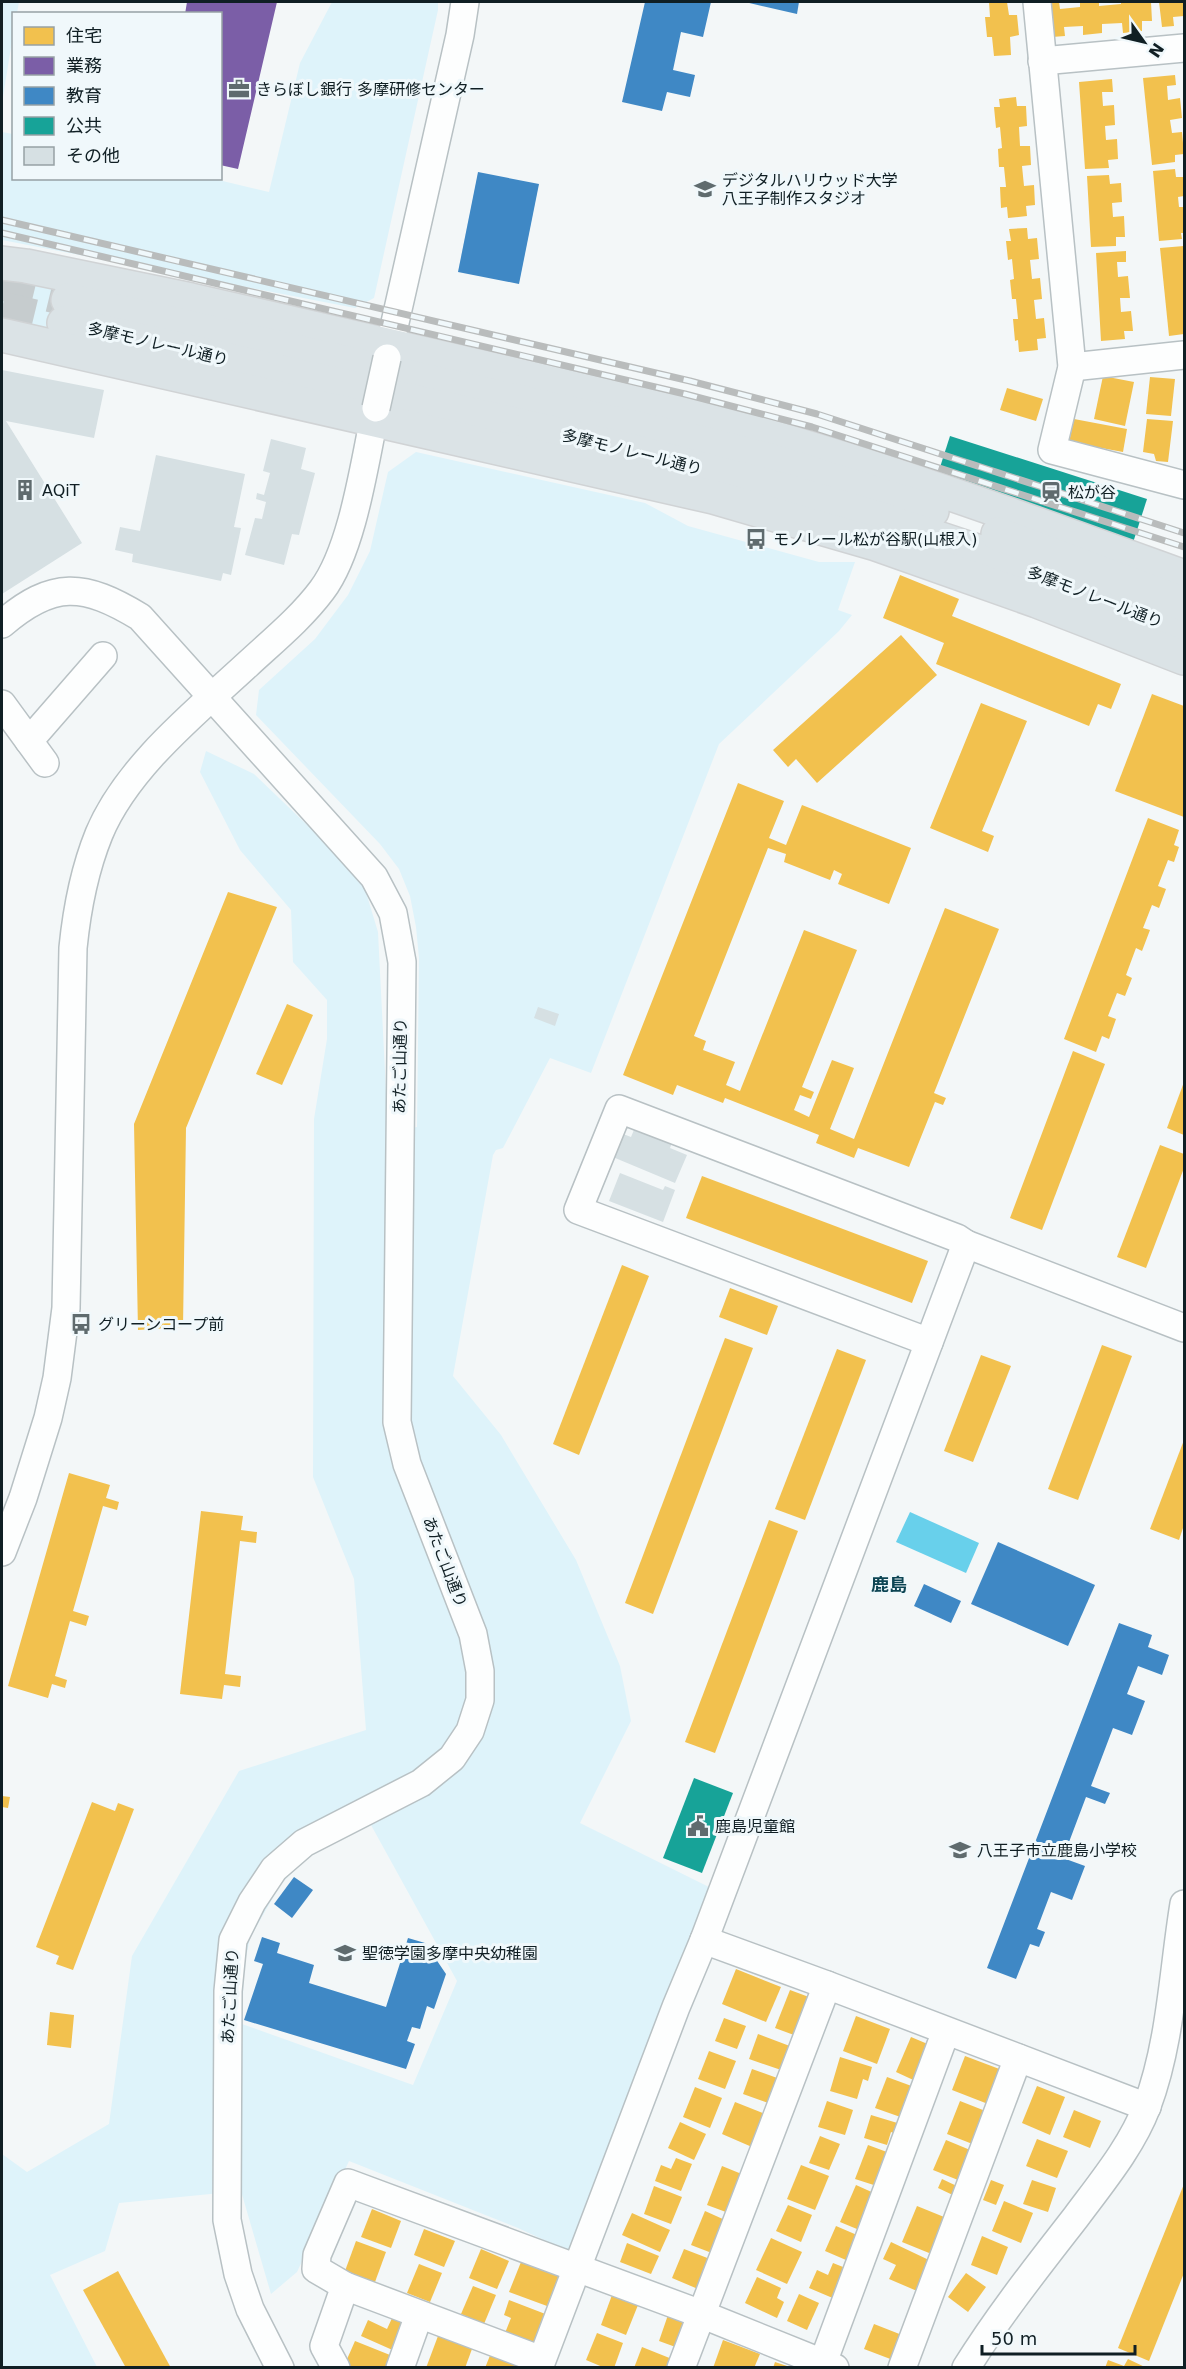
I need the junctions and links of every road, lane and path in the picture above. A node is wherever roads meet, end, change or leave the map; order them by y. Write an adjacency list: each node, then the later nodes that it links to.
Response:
1 (465, 2): 7 (street)
2 (1037, 2): 4 (street)
3 (1185, 48): 4 (street)
4 (1042, 61): 9 (street)
5 (2, 263): 7 (main road)
6 (2, 335): 10 (main road)
7 (388, 352): 10 (street, bridge); 12 (main road)
8 (1185, 355): 9 (street)
9 (1072, 367): 11 (street)
10 (374, 414): 15 (main road); 17 (street)
11 (1185, 485)
12 (1185, 577)
13 (1185, 604): 15 (main road, 多摩モノレール通り)
14 (2, 624): 17 (street, あたご山通り)
15 (1183, 650)
16 (103, 656): 19 (street)
17 (213, 697): 24 (street); 37 (street, あたご山通り)
18 (2, 704): 19 (street)
19 (29, 741): 20 (street)
20 (45, 762)
21 (966, 1244): 22 (street); 23 (street); 23 (street)
22 (1185, 1328)
23 (929, 1342): 26 (street)
24 (2, 1552)
25 (1185, 1904): 30 (street)
26 (704, 1940): 27 (street); 31 (street)
27 (827, 1985): 28 (street); 33 (street)
28 (946, 2031): 29 (street); 36 (street)
29 (1018, 2058): 30 (street); 41 (street)
30 (1147, 2107): 42 (street)
31 (576, 2269): 32 (street); 33 (street); 35 (street)
32 (345, 2286): 34 (street); 38 (street)
33 (701, 2314): 36 (street); 40 (street)
34 (419, 2316): 35 (street); 39 (street)
35 (540, 2364)
36 (826, 2366)
37 (280, 2367)
38 (336, 2367)
39 (400, 2367)
40 (681, 2367)
41 (902, 2367)
42 (966, 2367)

